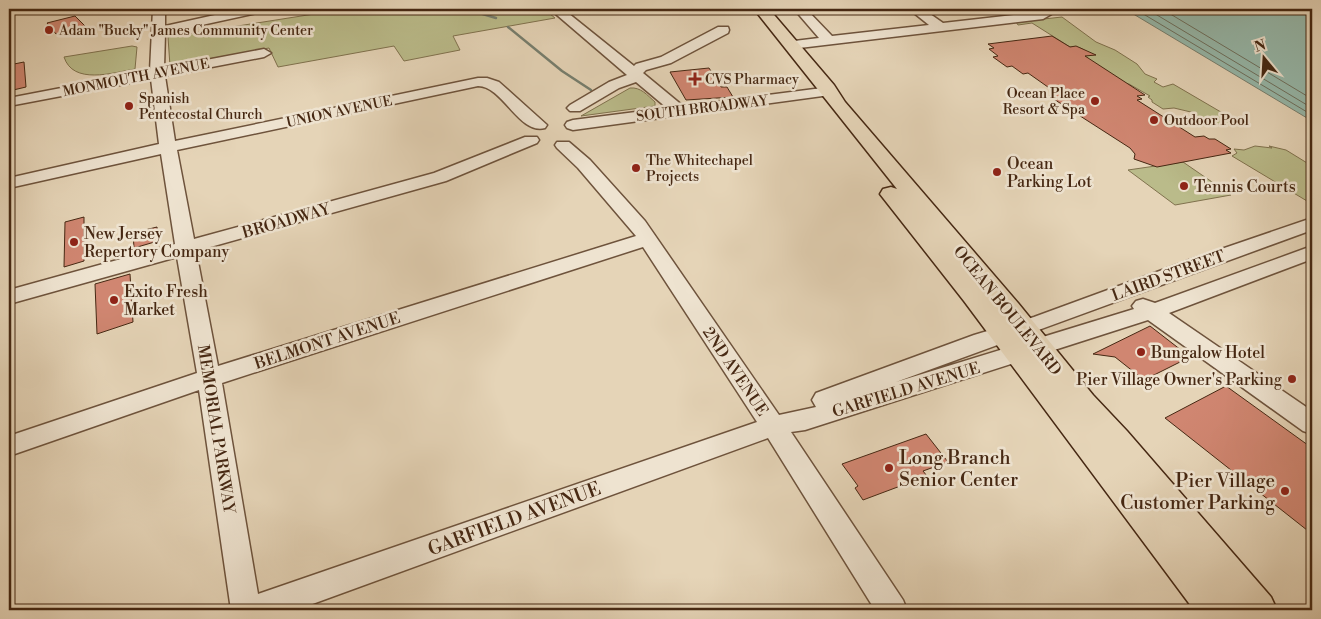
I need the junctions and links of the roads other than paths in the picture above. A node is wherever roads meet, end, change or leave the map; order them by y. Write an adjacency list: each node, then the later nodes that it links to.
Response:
1 (159, 9): 13 (street, MEMORIAL PARKWAY)
2 (257, 9): 13 (street)
3 (556, 9): 18 (street)
4 (746, 9): 19 (main road, OCEAN BOULEVARD)
5 (761, 9): 15 (main road, OCEAN BOULEVARD)
6 (800, 9): 14 (street)
7 (915, 9): 11 (street)
8 (982, 9): 10 (street)
9 (1048, 10): 10 (street)
10 (999, 20): 11 (street)
11 (940, 27): 14 (street)
12 (723, 30): 18 (street)
13 (158, 31): 17 (street, MEMORIAL PARKWAY)
14 (829, 41): 15 (street)
15 (792, 45): 19 (main road, OCEAN BOULEVARD)
16 (264, 53): 17 (street, MONMOUTH AVENUE)
17 (157, 73): 20 (street, MONMOUTH AVENUE); 24 (street, MEMORIAL PARKWAY)
18 (635, 74): 21 (street); 22 (street)
19 (822, 93): 22 (street, SOUTH BROADWAY); 33 (main road, OCEAN BOULEVARD)
20 (9, 102)
21 (575, 108)
22 (680, 111): 23 (street, SOUTH BROADWAY)
23 (553, 130): 24 (street, UNION AVENUE); 27 (street, 2ND AVENUE); 28 (street, BROADWAY)
24 (169, 147): 25 (street, UNION AVENUE); 28 (street, MEMORIAL PARKWAY)
25 (9, 183)
26 (1312, 224): 30 (street, LAIRD STREET)
27 (647, 239): 34 (street, BELMONT AVENUE); 36 (street, 2ND AVENUE)
28 (186, 248): 31 (street, BROADWAY); 34 (street, MEMORIAL PARKWAY)
29 (1312, 252): 32 (street, LAIRD STREET)
30 (1122, 292): 32 (street); 33 (street, LAIRD STREET)
31 (9, 298)
32 (1151, 312): 33 (street, LAIRD STREET); 35 (street)
33 (1021, 341): 36 (street, GARFIELD AVENUE); 41 (main road, OCEAN BOULEVARD); 42 (main road, OCEAN BOULEVARD)
34 (209, 378): 37 (street, BELMONT AVENUE); 38 (street, MEMORIAL PARKWAY)
35 (1312, 424)
36 (773, 426): 39 (street, GARFIELD AVENUE); 40 (street, 2ND AVENUE)
37 (9, 446)
38 (246, 610)
39 (256, 610)
40 (892, 610)
41 (1217, 610)
42 (1258, 610)

